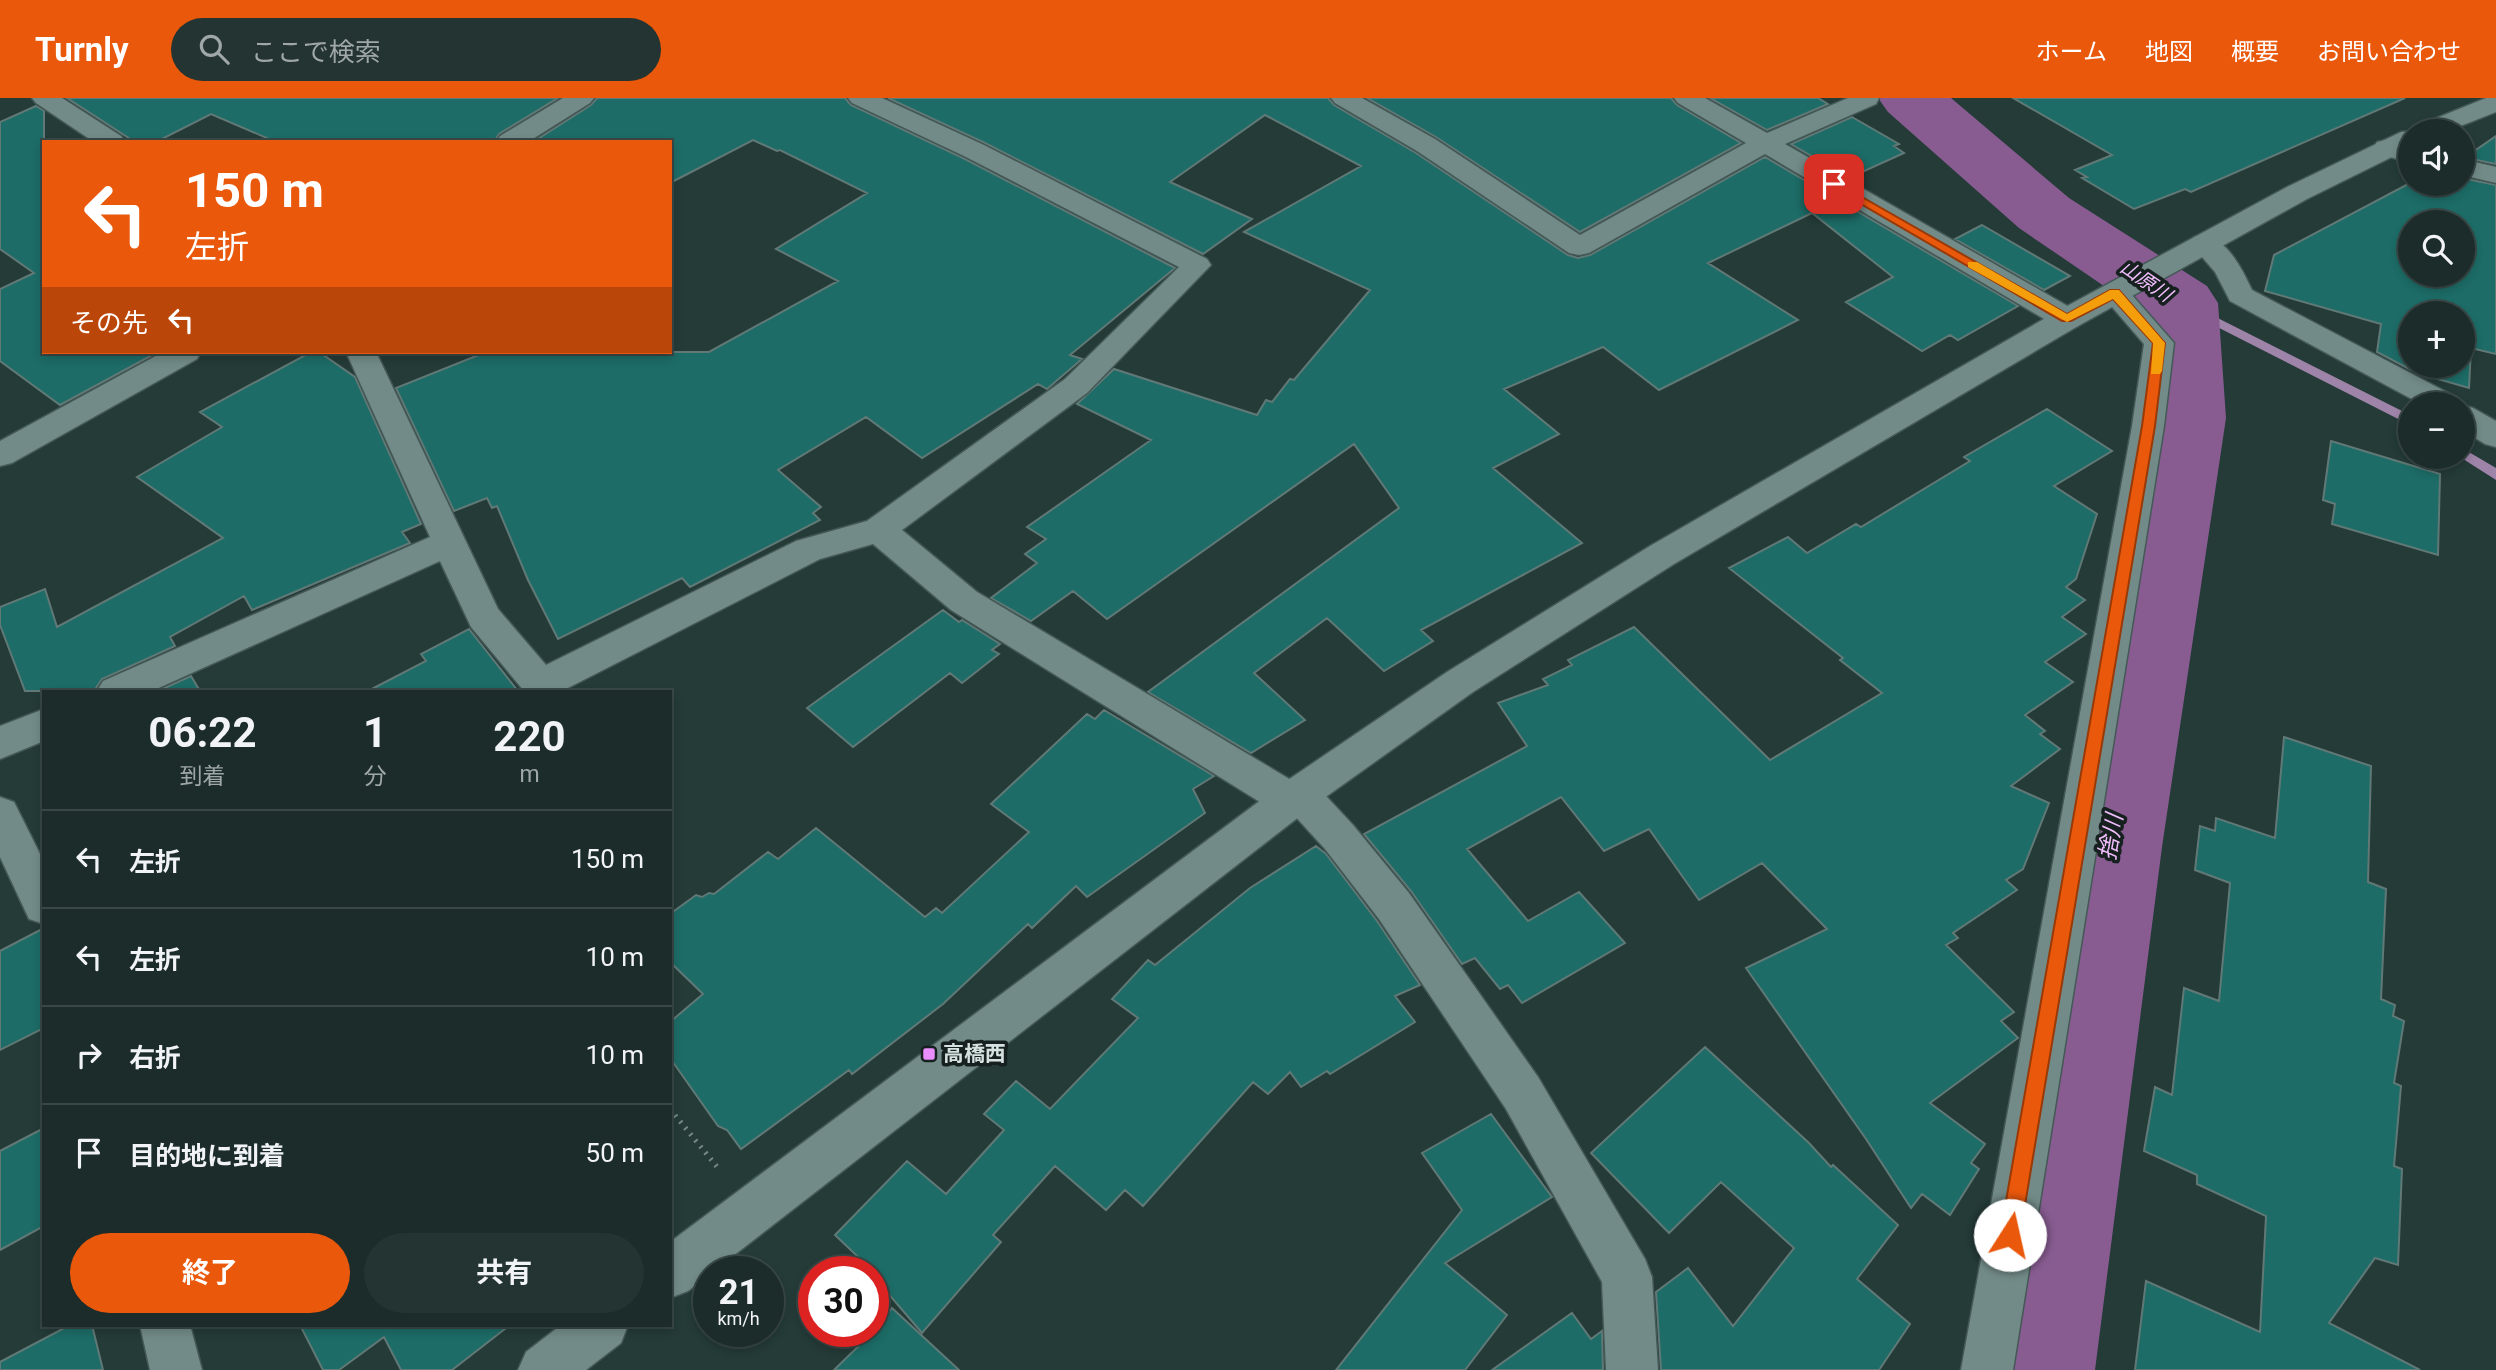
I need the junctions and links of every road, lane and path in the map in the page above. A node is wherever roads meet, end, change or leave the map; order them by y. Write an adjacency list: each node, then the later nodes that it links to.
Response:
1 (45, 98): 9 (street)
2 (581, 98): 10 (street)
3 (861, 98): 24 (street)
4 (1344, 98): 11 (street)
5 (1687, 98): 11 (street)
6 (1867, 99): 11 (street)
7 (2496, 103): 8 (street)
8 (2456, 119)
9 (109, 140)
10 (512, 140)
11 (1764, 144): 17 (street)
12 (2398, 148): 15 (street)
13 (2475, 170): 14 (street)
14 (2496, 175)
15 (2194, 249): 16 (street); 20 (street)
16 (2118, 291): 17 (street); 40 (street)
17 (2067, 319): 29 (street)
18 (182, 354): 23 (street)
19 (362, 354): 25 (street)
20 (2422, 392)
21 (2475, 423): 22 (street)
22 (2496, 436)
23 (0, 455)
24 (879, 530): 25 (street); 29 (street)
25 (450, 542): 26 (street)
26 (118, 690)
27 (42, 725): 28 (street)
28 (0, 743)
29 (1295, 797): 33 (street); 39 (street)
30 (0, 814): 31 (street)
31 (42, 902)
32 (672, 1111): 33 (path)
33 (752, 1211): 34 (street)
34 (672, 1271)
35 (165, 1327): 37 (street)
36 (600, 1327): 38 (street)
37 (176, 1370)
38 (544, 1370)
39 (1632, 1370)
40 (1987, 1370)

